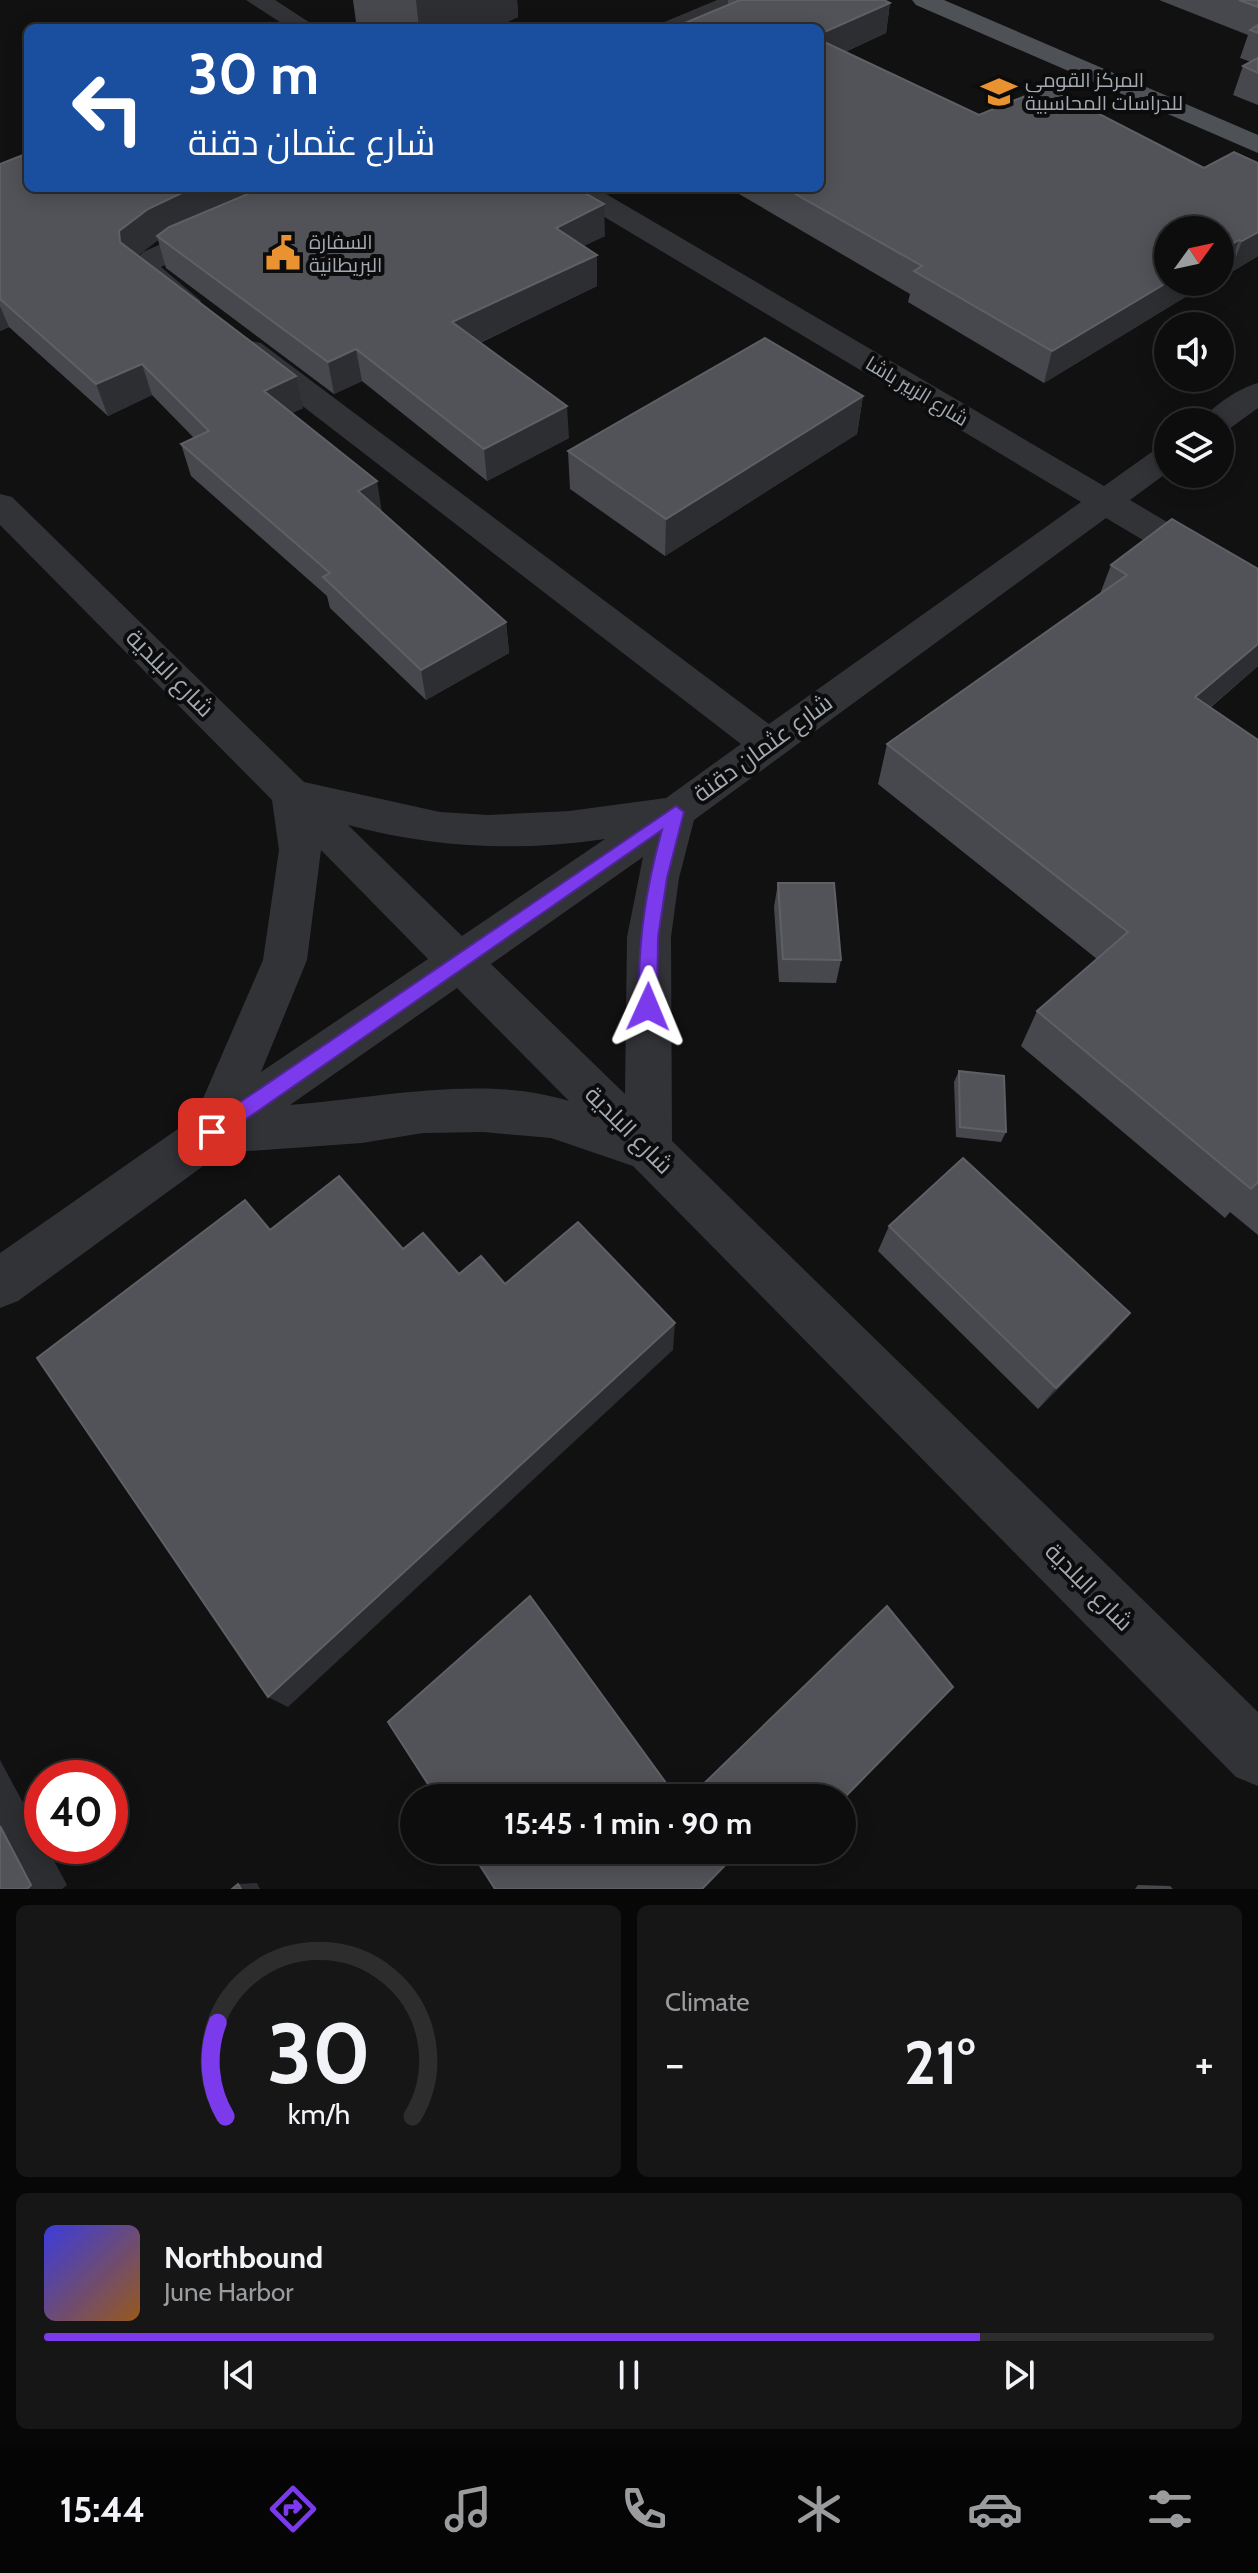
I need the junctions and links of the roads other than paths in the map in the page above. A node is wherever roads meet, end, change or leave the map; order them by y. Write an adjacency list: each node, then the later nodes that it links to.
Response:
1 (258, 0): 4 (street)
2 (737, 0): 5 (street)
3 (924, 0): 6 (main road)
4 (299, 24)
5 (680, 24)
6 (1258, 145)
7 (301, 192): 15 (street)
8 (583, 192): 12 (street, شارع الزبير باشا)
9 (1258, 393): 10 (street)
10 (1234, 410)
11 (1154, 466): 12 (street, شارع عثمان دقنة)
12 (1103, 501): 14 (street, شارع الزبير باشا); 15 (street, شارع عثمان دقنة)
13 (0, 505): 16 (street, شارع البلدية)
14 (1258, 592)
15 (767, 743): 17 (street, شارع عثمان دقنة)
16 (291, 794): 17 (street); 18 (street, شارع البلدية); 19 (street)
17 (676, 812): 18 (street, شارع عثمان دقنة); 20 (street)
18 (460, 962): 19 (street, شارع عثمان دقنة); 20 (street, شارع البلدية)
19 (212, 1132): 20 (street); 21 (street, شارع عثمان دقنة)
20 (648, 1149): 22 (street, شارع البلدية)
21 (0, 1283)
22 (1258, 1755)

